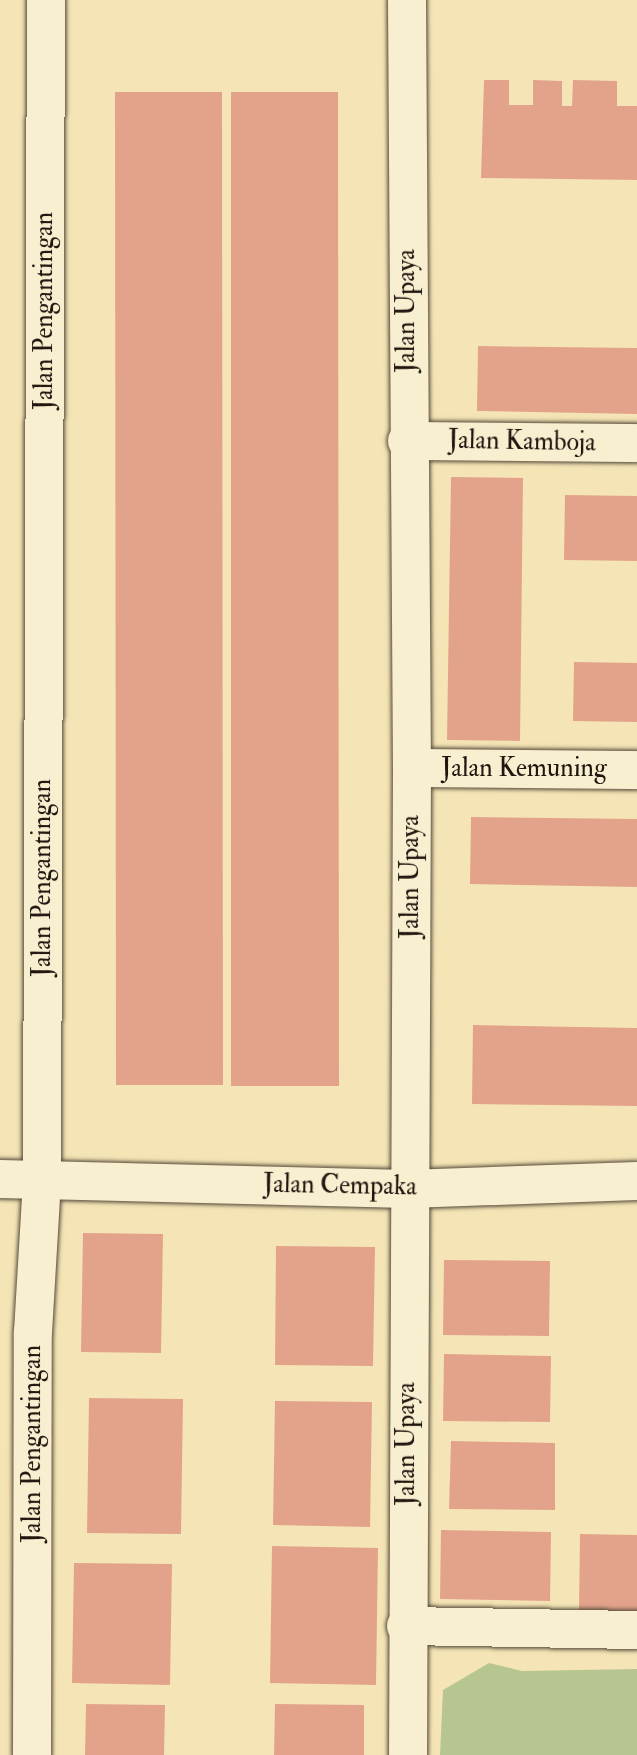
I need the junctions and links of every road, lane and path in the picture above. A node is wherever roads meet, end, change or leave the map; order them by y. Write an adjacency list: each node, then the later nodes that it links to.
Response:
1 (46, 0): 8 (street, Jalan Pengantingan)
2 (407, 0): 3 (street, Jalan Upaya)
3 (407, 441): 4 (street, Jalan Kamboja); 5 (street, Jalan Upaya)
4 (637, 443)
5 (412, 768): 6 (street, Jalan Kemuning); 10 (street, Jalan Upaya)
6 (637, 770)
7 (0, 1179): 8 (street, Jalan Cempaka)
8 (42, 1179): 10 (street, Jalan Cempaka); 11 (street, Jalan Pengantingan)
9 (637, 1181): 10 (street, Jalan Cempaka)
10 (408, 1189): 12 (street, Jalan Upaya)
11 (16, 1331): 14 (street, Jalan Pengantingan)
12 (406, 1626): 13 (street); 15 (street, Jalan Upaya)
13 (637, 1630)
14 (32, 1755)
15 (408, 1755)

